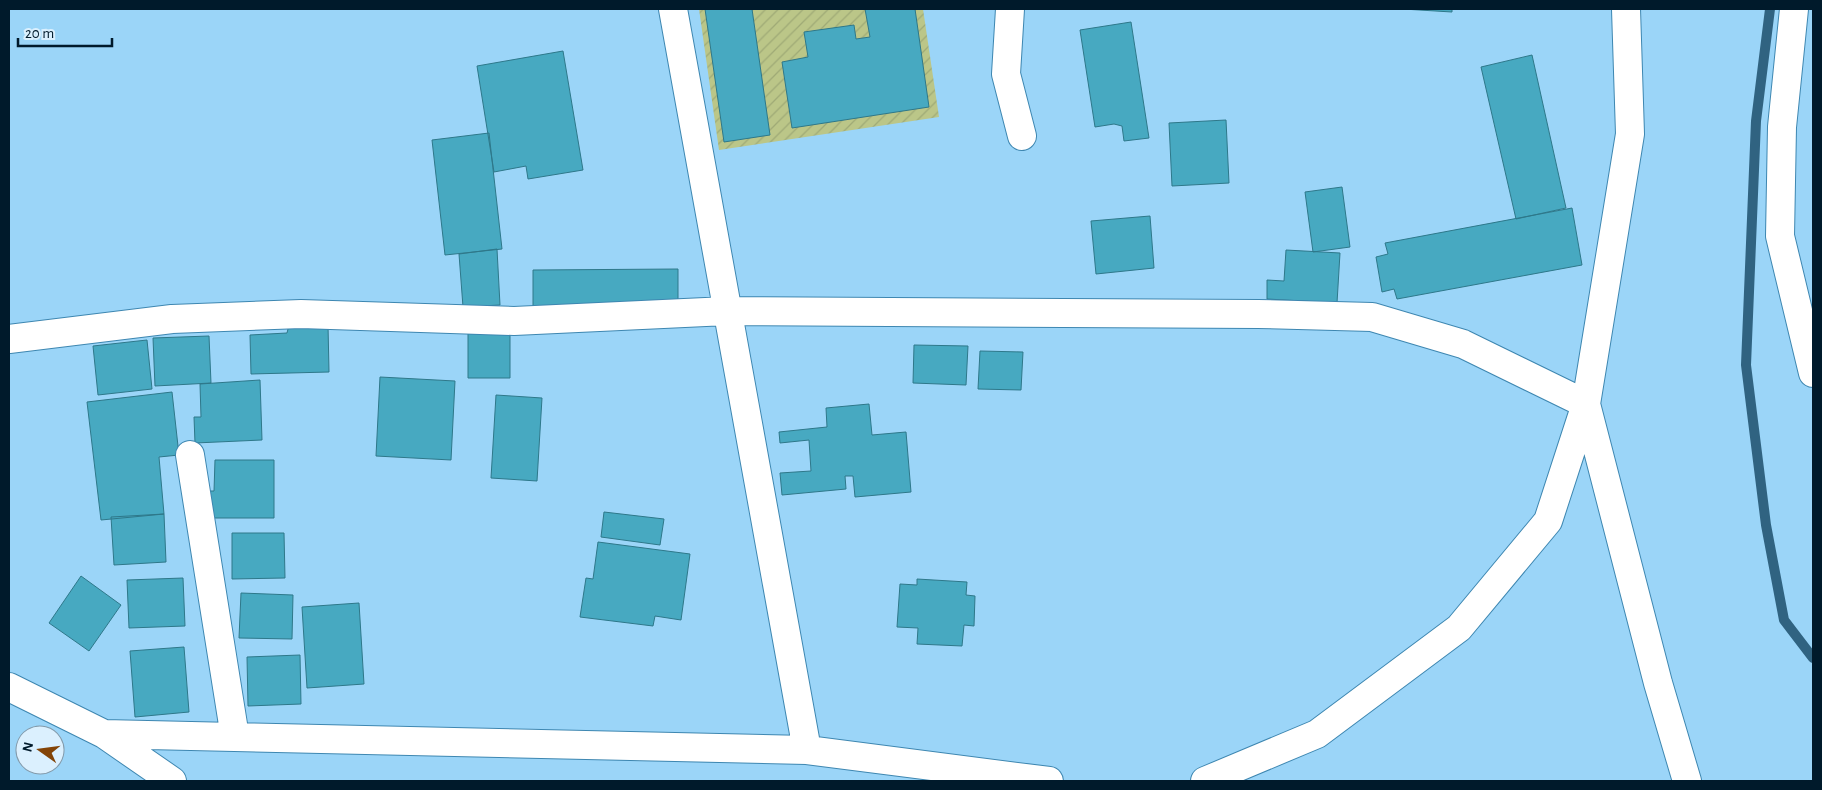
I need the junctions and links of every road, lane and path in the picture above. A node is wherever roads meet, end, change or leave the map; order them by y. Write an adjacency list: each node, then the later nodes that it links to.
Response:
1 (673, 9): 6 (street)
2 (1010, 9): 5 (street)
3 (1626, 9): 9 (street)
4 (1794, 9): 8 (street)
5 (1022, 136)
6 (727, 312): 7 (street); 9 (street); 14 (street)
7 (9, 339)
8 (1813, 373)
9 (1586, 404): 17 (street); 18 (street)
10 (190, 455): 13 (street)
11 (9, 687): 12 (street)
12 (104, 734): 13 (street); 15 (street)
13 (235, 737): 14 (street)
14 (807, 750): 16 (street)
15 (172, 781)
16 (1049, 781)
17 (1205, 781)
18 (1687, 781)

